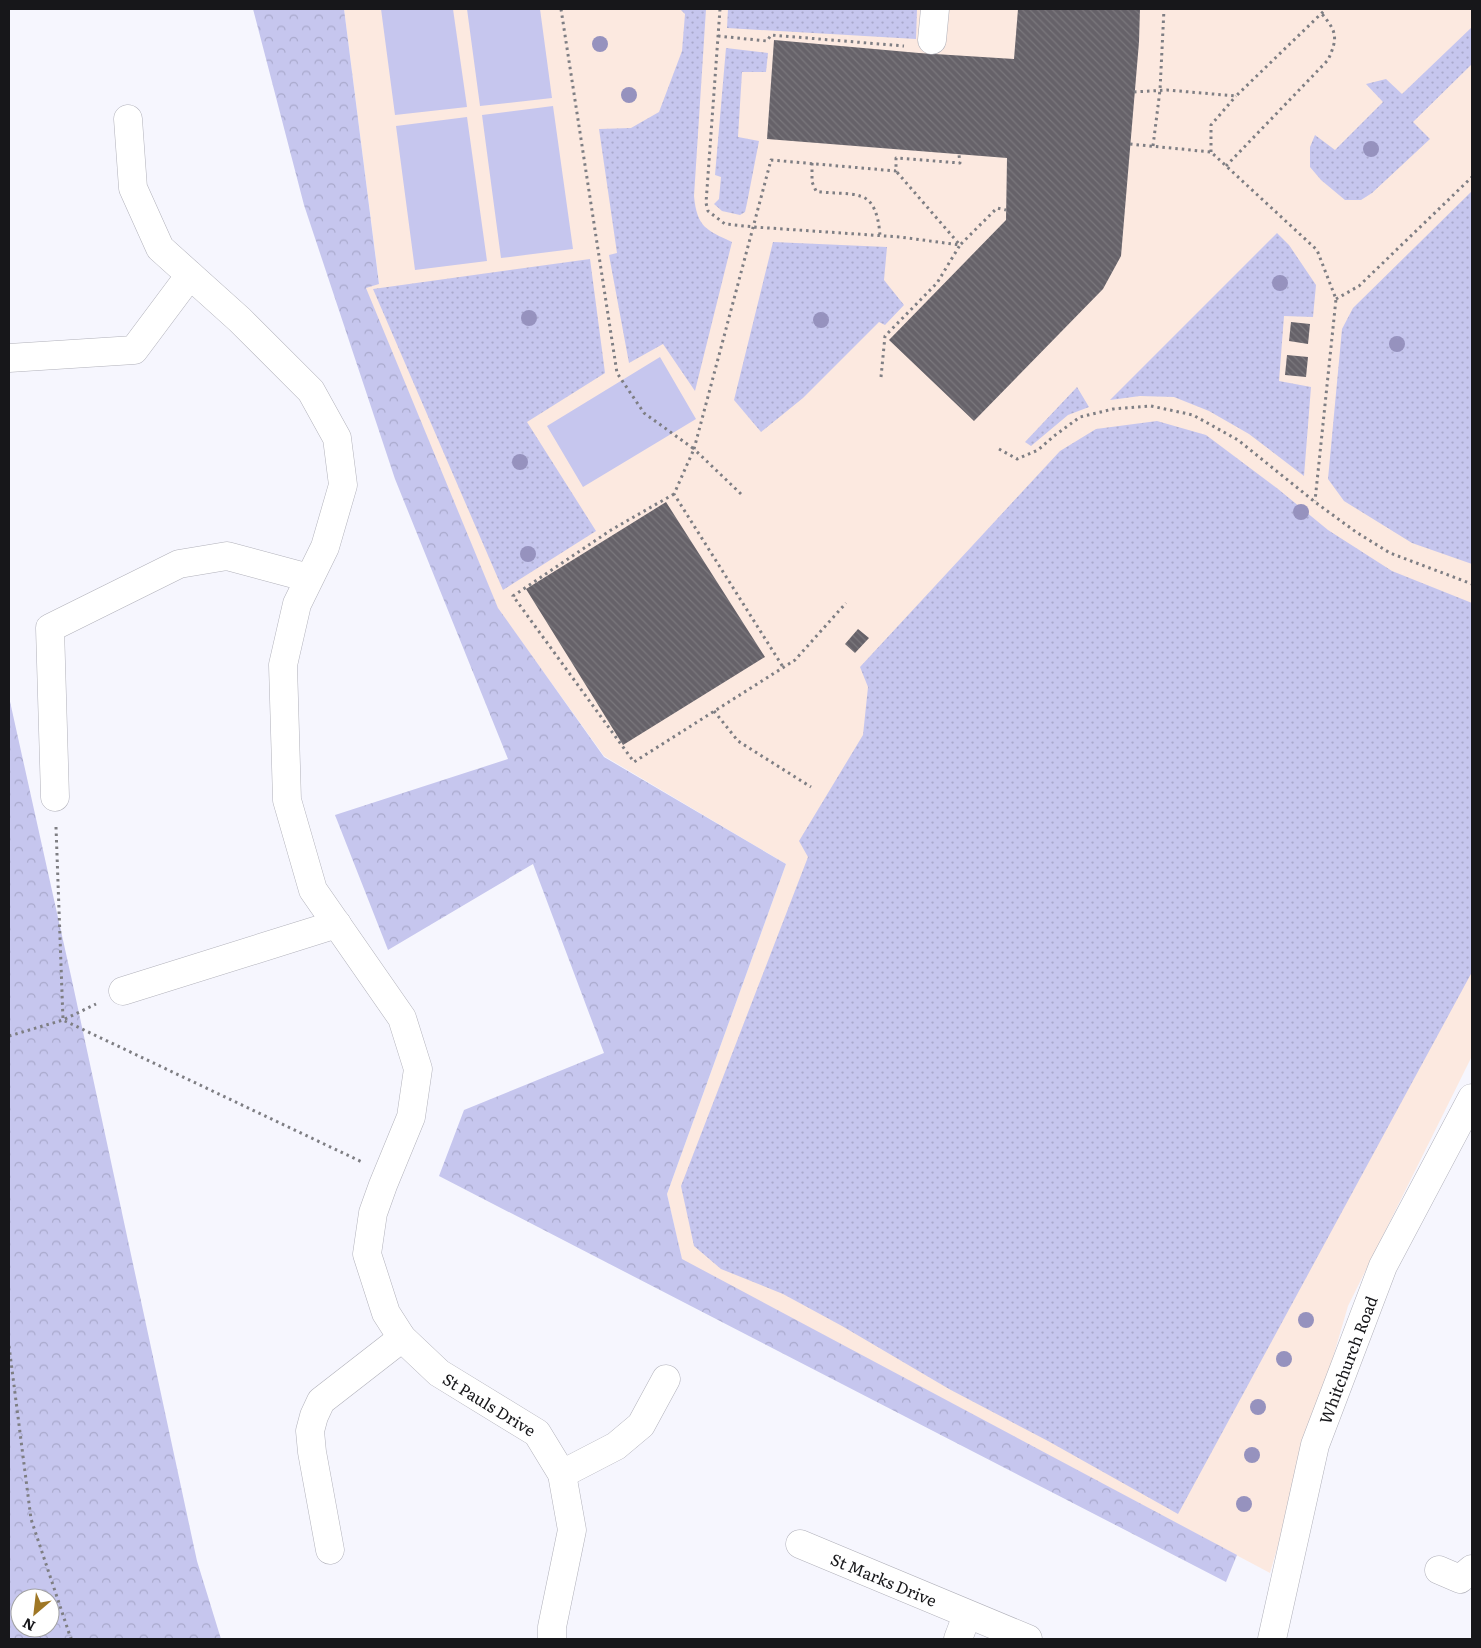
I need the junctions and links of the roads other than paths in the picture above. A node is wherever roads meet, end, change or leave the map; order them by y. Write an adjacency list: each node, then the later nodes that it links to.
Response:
1 (935, 9): 2 (street)
2 (932, 40)
3 (128, 119): 4 (street, St Pauls Drive)
4 (190, 275): 5 (street); 6 (street, St Pauls Drive)
5 (9, 358)
6 (309, 578): 7 (street); 8 (street, St Pauls Drive)
7 (55, 797)
8 (337, 924): 9 (street); 11 (street, St Pauls Drive)
9 (124, 991)
10 (1472, 1098): 21 (street, Whitchurch Road)
11 (402, 1338): 13 (street, St Pauls Drive); 15 (street)
12 (666, 1379): 13 (street)
13 (562, 1474): 19 (street, St Pauls Drive)
14 (800, 1544): 18 (street, St Marks Drive)
15 (330, 1550)
16 (1472, 1569): 17 (street)
17 (1438, 1570)
18 (962, 1627): 20 (street, St Marks Drive)
19 (552, 1639)
20 (1028, 1639)
21 (1272, 1639)

